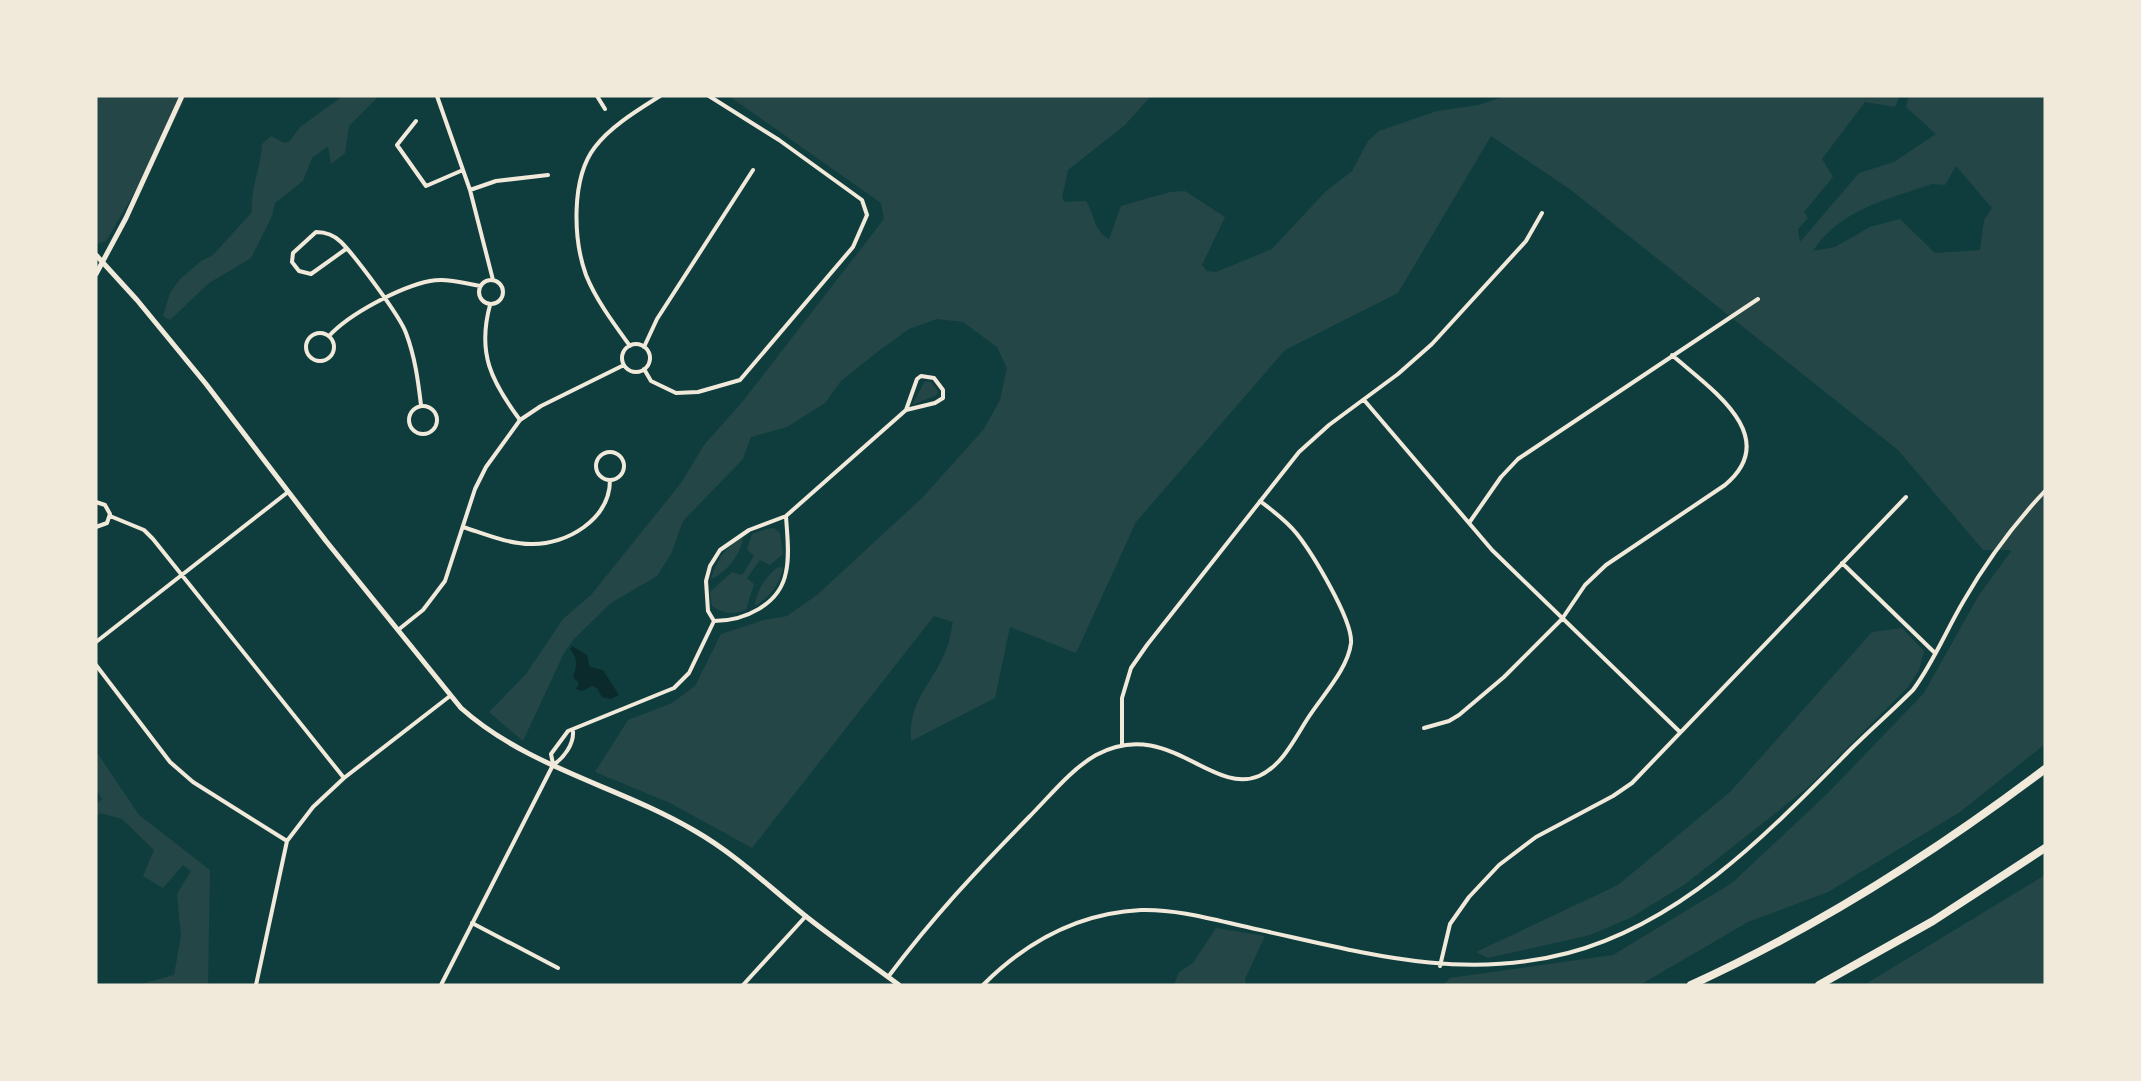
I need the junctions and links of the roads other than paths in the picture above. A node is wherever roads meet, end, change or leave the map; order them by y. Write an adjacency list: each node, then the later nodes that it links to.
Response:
1 (182, 96): 15 (street)
2 (437, 96): 8 (street)
3 (597, 96): 6 (street)
4 (660, 96): 23 (street)
5 (709, 96): 27 (street)
6 (605, 109)
7 (416, 121): 8 (street)
8 (463, 170): 11 (street)
9 (753, 170): 24 (street)
10 (548, 175): 11 (street)
11 (470, 190): 17 (street)
12 (1542, 213): 28 (street)
13 (346, 249): 13 (street); 20 (street)
14 (96, 255): 15 (street)
15 (103, 262): 16 (street); 34 (street)
16 (96, 274)
17 (493, 280): 18 (street); 21 (street)
18 (480, 286): 20 (street); 21 (street)
19 (1758, 299): 25 (street)
20 (384, 300): 22 (street); 29 (street)
21 (490, 305): 31 (street)
22 (329, 336): 22 (street)
23 (630, 346): 24 (street); 26 (street)
24 (645, 347): 27 (street)
25 (1672, 355): 40 (street); 45 (street)
26 (624, 365): 27 (street); 31 (street)
27 (644, 369)
28 (1364, 400): 36 (street); 40 (street)
29 (421, 405): 29 (street)
30 (906, 410): 30 (street); 39 (street)
31 (520, 420): 42 (street)
32 (610, 480): 32 (street); 42 (street)
33 (2045, 491): 49 (street)
34 (288, 492): 44 (street); 47 (street)
35 (1906, 497): 43 (street)
36 (1260, 501): 55 (street); 55 (street)
37 (96, 502): 38 (street)
38 (110, 516): 41 (street); 44 (street)
39 (786, 516): 46 (street); 46 (street)
40 (1469, 523): 45 (street)
41 (96, 527)
42 (463, 527): 47 (street)
43 (1842, 563): 49 (street); 54 (street)
44 (182, 574): 48 (street); 58 (street)
45 (1562, 619): 52 (street); 54 (street)
46 (714, 621): 53 (street)
47 (398, 630): 51 (street)
48 (96, 642)
49 (1935, 653): 63 (street)
50 (96, 665): 59 (street)
51 (450, 696): 56 (street); 58 (street)
52 (1424, 728)
53 (573, 730): 56 (street); 56 (street)
54 (1680, 732): 63 (street)
55 (1122, 746): 65 (street)
56 (553, 765): 61 (street); 62 (street)
57 (2045, 769): 71 (highway)
58 (344, 778): 59 (street)
59 (287, 841): 66 (street)
60 (2045, 848): 72 (highway)
61 (806, 916): 65 (street); 68 (street)
62 (472, 923): 64 (street); 67 (street)
63 (1440, 966): 70 (street)
64 (558, 968)
65 (888, 977): 69 (street)
66 (256, 985)
67 (441, 985)
68 (743, 985)
69 (898, 985)
70 (983, 985)
71 (1691, 985)
72 (1819, 985)

